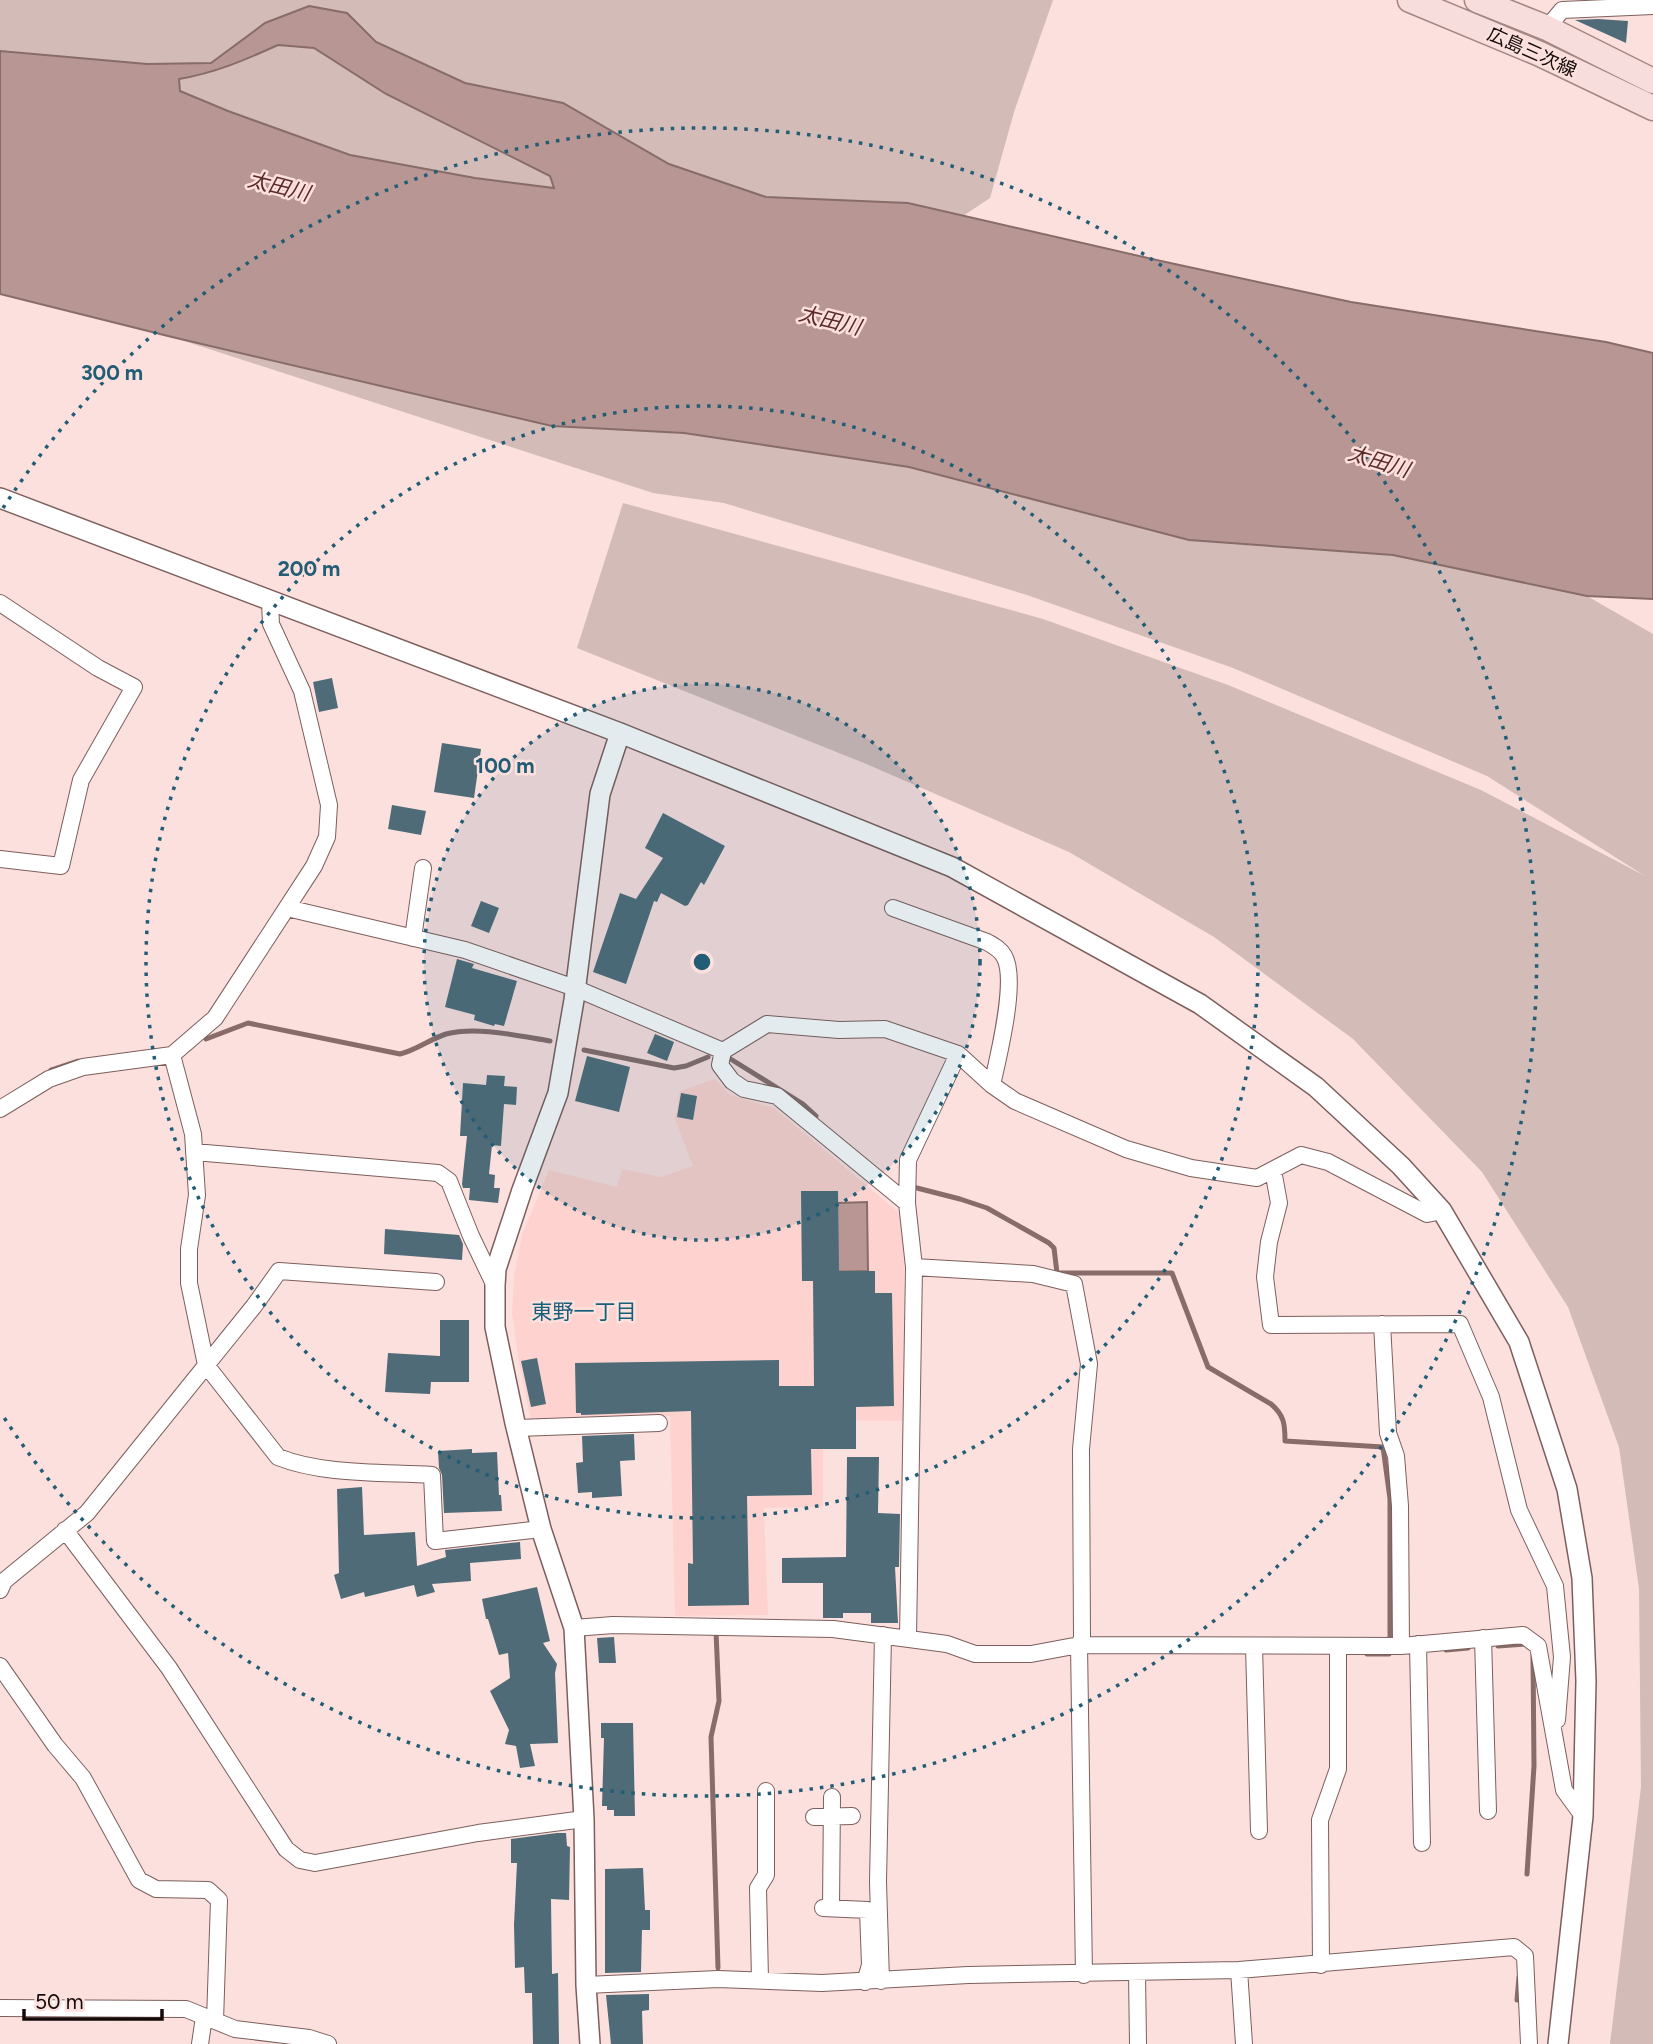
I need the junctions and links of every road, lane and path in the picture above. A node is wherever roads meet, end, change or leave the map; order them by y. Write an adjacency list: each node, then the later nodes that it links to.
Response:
1 (1410, 0): 6 (main road, 広島三次線)
2 (1477, 0): 4 (main road, 広島三次線)
3 (1653, 6): 4 (street)
4 (1547, 28): 5 (main road, 広島三次線)
5 (1653, 81)
6 (1653, 108)
7 (0, 498): 8 (street)
8 (270, 601): 10 (street); 13 (street)
9 (0, 603): 11 (street)
10 (621, 733): 16 (street); 25 (street)
11 (0, 859)
12 (423, 868): 15 (street)
13 (287, 908): 15 (street); 19 (street)
14 (893, 908): 20 (street)
15 (413, 937): 16 (street)
16 (575, 988): 17 (street); 28 (street)
17 (723, 1051): 18 (street); 24 (street)
18 (958, 1054): 20 (street); 24 (street)
19 (172, 1055): 21 (street); 22 (street)
20 (992, 1085): 23 (street)
21 (2, 1104)
22 (194, 1152): 28 (street); 30 (street)
23 (1273, 1170): 25 (street); 29 (street)
24 (907, 1203): 26 (street)
25 (1442, 1212): 51 (street)
26 (914, 1267): 38 (street); 41 (street)
27 (436, 1282): 30 (street)
28 (495, 1286): 32 (street)
29 (1382, 1324): 43 (street); 46 (street)
30 (206, 1365): 33 (street); 34 (street)
31 (659, 1423): 32 (street)
32 (517, 1429): 33 (street)
33 (541, 1529): 36 (street)
34 (65, 1530): 35 (street); 54 (street)
35 (0, 1590)
36 (574, 1628): 37 (street); 54 (street)
37 (883, 1635): 38 (street); 62 (street)
38 (908, 1638): 41 (street)
39 (1483, 1638): 40 (street); 46 (street); 49 (street)
40 (1418, 1643): 43 (street); 56 (street)
41 (1079, 1645): 42 (street); 60 (street)
42 (1254, 1646): 44 (street); 55 (street)
43 (1401, 1646): 44 (street)
44 (1338, 1647): 57 (street)
45 (0, 1666): 65 (street)
46 (1555, 1740): 51 (street)
47 (765, 1791): 61 (street)
48 (832, 1797): 53 (street)
49 (1488, 1811)
50 (852, 1816): 53 (street)
51 (1583, 1816): 72 (street)
52 (814, 1817): 53 (street)
53 (832, 1817): 62 (street)
54 (583, 1819): 63 (street)
55 (1259, 1831)
56 (1422, 1843)
57 (1321, 1965): 58 (street); 71 (street)
58 (1239, 1970): 59 (street); 70 (street)
59 (1137, 1973): 60 (street); 69 (street)
60 (1084, 1975): 62 (street)
61 (760, 1980): 62 (street); 63 (street)
62 (873, 1982)
63 (586, 1985): 68 (street)
64 (0, 2008): 65 (street)
65 (210, 2019): 66 (street); 67 (street)
66 (200, 2044)
67 (327, 2044)
68 (590, 2044)
69 (1138, 2044)
70 (1244, 2044)
71 (1529, 2044)
72 (1558, 2044)

